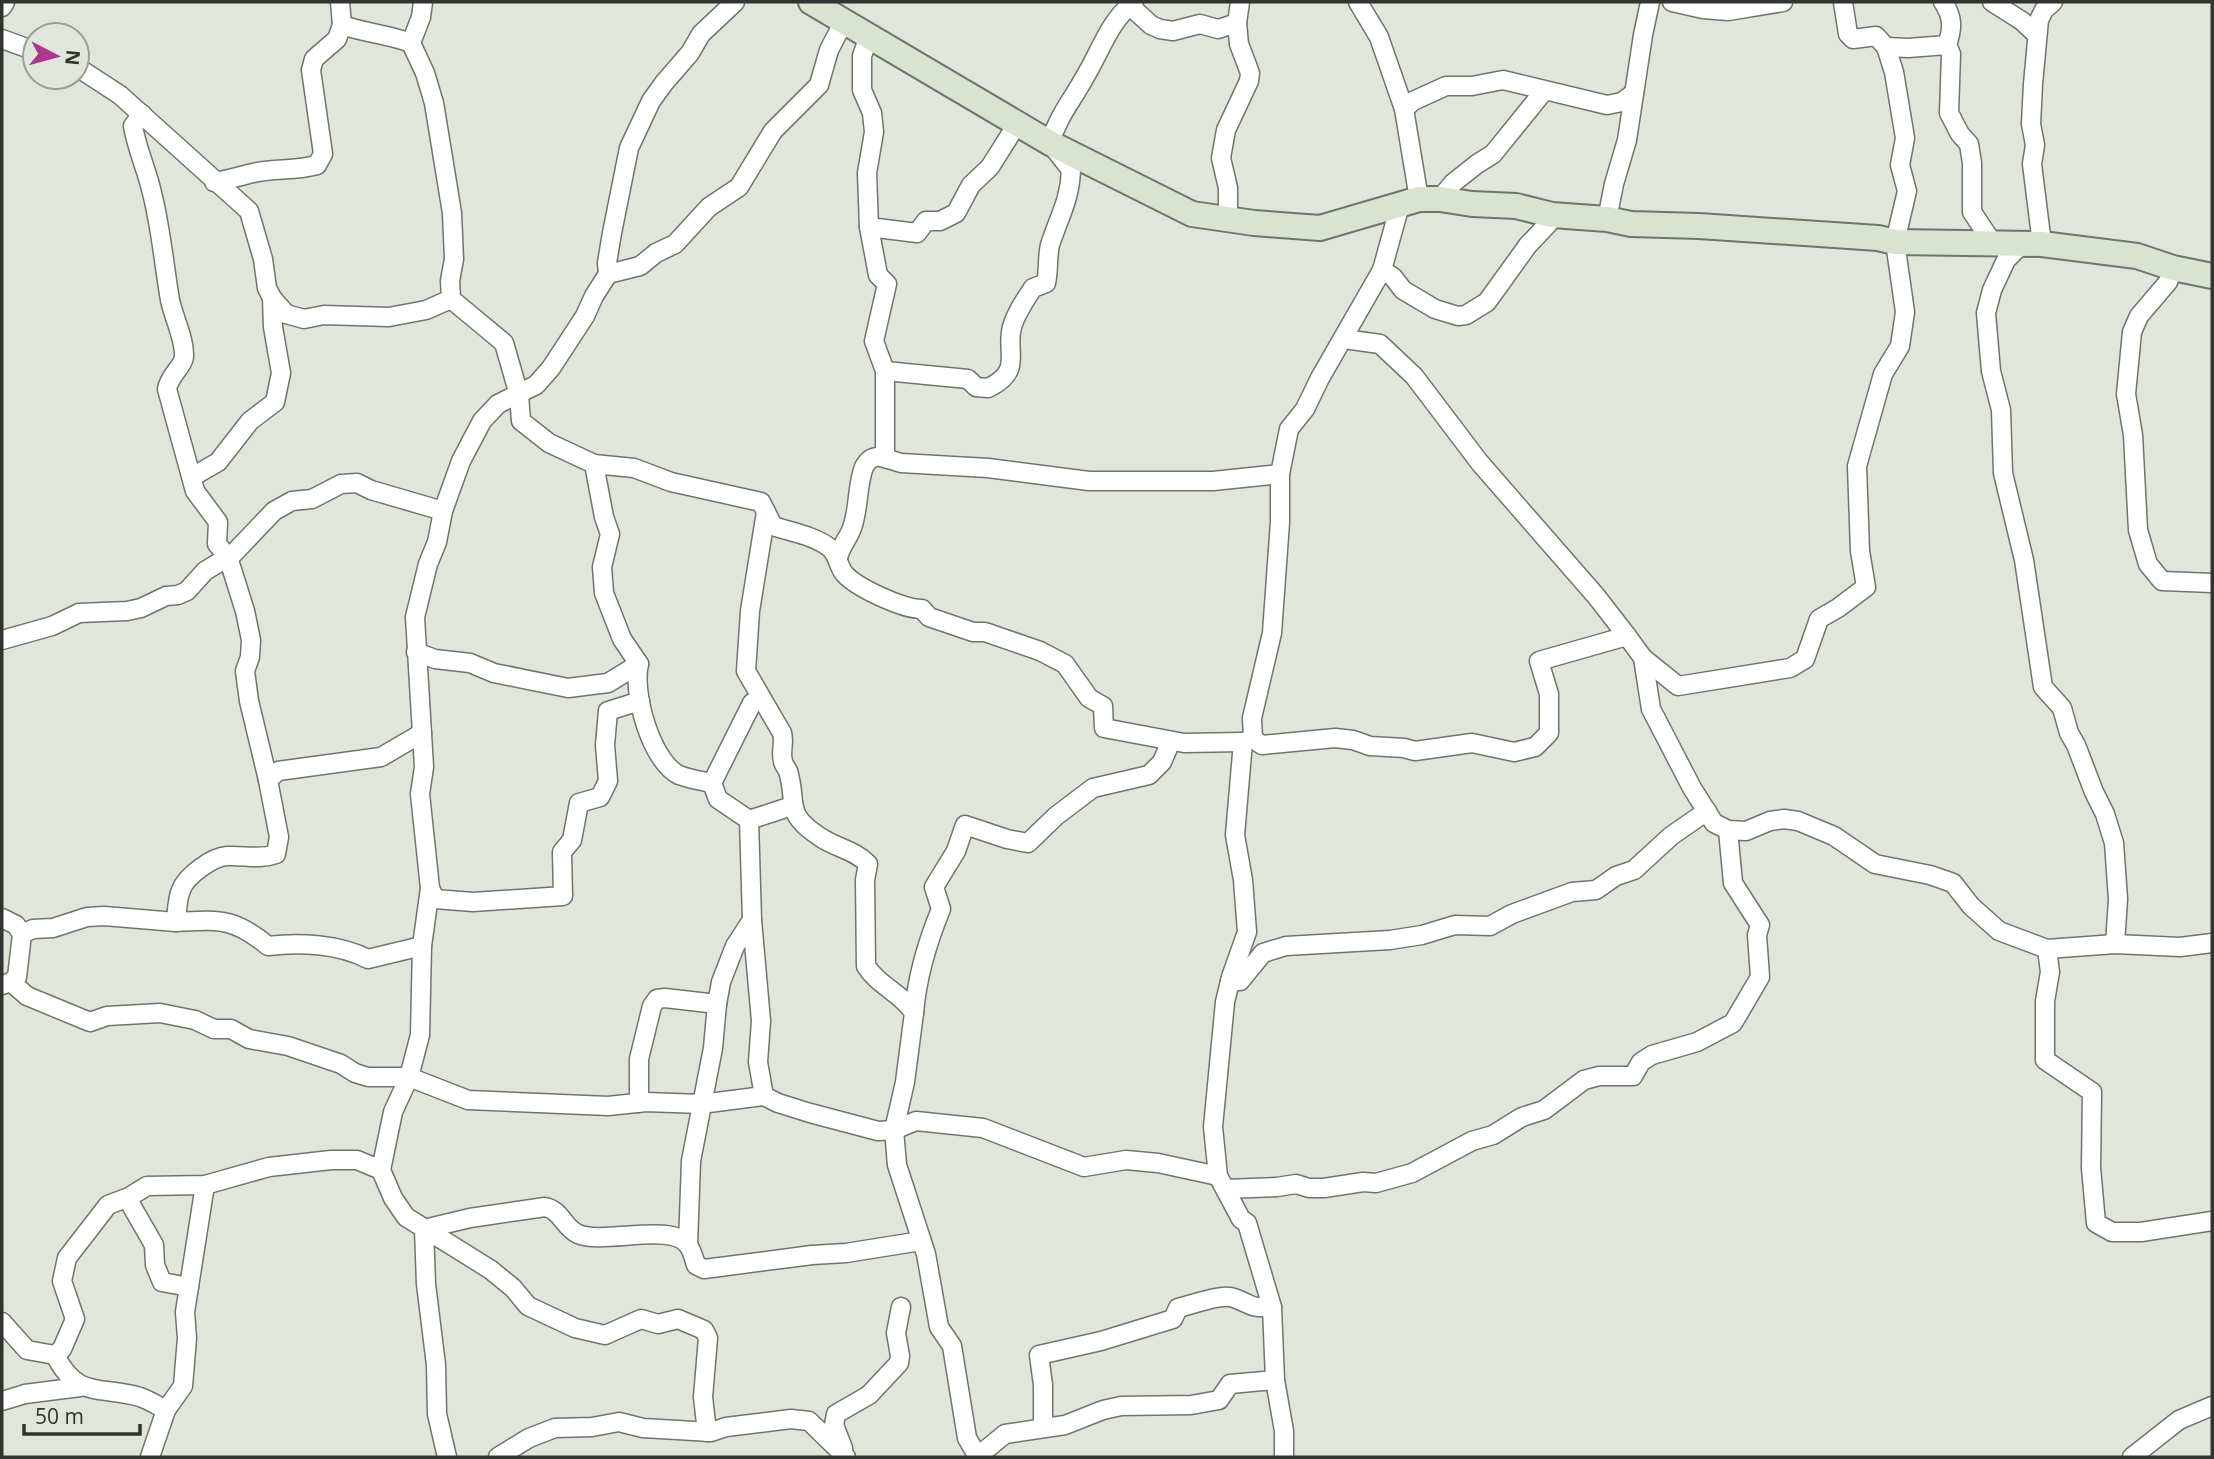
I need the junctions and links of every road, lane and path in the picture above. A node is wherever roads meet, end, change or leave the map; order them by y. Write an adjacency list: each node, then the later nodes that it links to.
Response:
1 (5, 2): 16 (street)
2 (340, 2): 19 (street)
3 (423, 2): 23 (street)
4 (735, 2): 45 (street)
5 (811, 2): 17 (street)
6 (1240, 2): 18 (street)
7 (1359, 2): 30 (street)
8 (1650, 2): 29 (street)
9 (1672, 2): 10 (street)
10 (1783, 2)
11 (1843, 2): 26 (street)
12 (1943, 2): 24 (street)
13 (1992, 2): 20 (street)
14 (2053, 2): 20 (street)
15 (1131, 4): 18 (street); 33 (street)
16 (2, 7)
17 (843, 23): 21 (street); 45 (street)
18 (1237, 23): 37 (street)
19 (342, 25): 23 (street); 34 (street)
20 (2037, 35): 42 (street)
21 (869, 36): 32 (street); 39 (street)
22 (2, 39): 25 (street)
23 (411, 43): 48 (street)
24 (1947, 45): 26 (street); 41 (street)
25 (21, 46)
26 (1886, 47): 40 (street)
27 (91, 76): 31 (street)
28 (1544, 91): 29 (street); 30 (street); 35 (street)
29 (1634, 93): 38 (street)
30 (1404, 109): 35 (street)
31 (142, 114): 34 (street); 55 (street)
32 (1017, 124): 33 (street); 39 (street)
33 (1050, 143): 37 (street); 50 (street)
34 (214, 181): 47 (street)
35 (1420, 201): 36 (street); 37 (street); 44 (street)
36 (1552, 215): 38 (street); 44 (street)
37 (1228, 219)
38 (1607, 219): 40 (street)
39 (869, 228): 50 (street)
40 (1895, 242): 41 (street); 64 (street)
41 (1992, 242): 42 (street)
42 (2033, 244): 43 (street); 83 (street)
43 (2173, 268): 46 (street); 60 (street)
44 (1382, 270): 49 (street)
45 (608, 274): 51 (street)
46 (2212, 276)
47 (272, 298): 48 (street); 55 (street)
48 (451, 299): 51 (street)
49 (1344, 339): 54 (street); 61 (street)
50 (885, 371): 52 (street)
51 (519, 395): 53 (street); 56 (street)
52 (887, 458): 54 (street); 59 (street)
53 (594, 464): 57 (street); 65 (street)
54 (1280, 474): 69 (street)
55 (192, 477): 58 (street)
56 (443, 511): 58 (street); 63 (street)
57 (766, 512): 59 (street); 66 (street)
58 (228, 557): 62 (street); 71 (street)
59 (838, 558): 70 (street)
60 (2212, 583)
61 (1627, 636): 64 (street); 69 (street)
62 (2, 640)
63 (416, 652): 65 (street); 68 (street)
64 (1643, 659): 74 (street)
65 (639, 664): 67 (street)
66 (761, 698): 72 (street); 73 (street)
67 (640, 701): 72 (street); 77 (street)
68 (422, 733): 71 (street); 77 (street)
69 (1248, 740): 70 (street); 86 (street)
70 (1171, 741): 89 (street)
71 (268, 780): 80 (street)
72 (712, 783): 75 (street)
73 (792, 806): 75 (street); 89 (street)
74 (1707, 811): 76 (street); 86 (street)
75 (749, 820): 79 (street)
76 (1728, 830): 85 (street); 96 (street)
77 (430, 888): 84 (street)
78 (2, 918): 81 (street)
79 (752, 920): 88 (street); 91 (street)
80 (176, 922): 81 (street); 84 (street)
81 (22, 934): 87 (street)
82 (2212, 943): 83 (street)
83 (2115, 944): 85 (street)
84 (422, 946): 90 (street)
85 (2047, 949): 99 (street)
86 (1230, 981): 96 (street)
87 (6, 984): 90 (street)
88 (717, 1004): 92 (street); 93 (street)
89 (914, 1013): 94 (street)
90 (409, 1077): 92 (street); 95 (street)
91 (764, 1096): 93 (street); 94 (street)
92 (639, 1103): 93 (street)
93 (701, 1104): 102 (street)
94 (894, 1130): 96 (street); 101 (street)
95 (382, 1170): 97 (street); 100 (street)
96 (1221, 1182): 105 (street)
97 (205, 1185): 98 (street); 103 (street)
98 (127, 1198): 103 (street); 107 (street)
99 (2212, 1221)
100 (424, 1229): 102 (street); 114 (street); 116 (street)
101 (921, 1241): 102 (street); 119 (street)
102 (688, 1244)
103 (189, 1287): 112 (street)
104 (901, 1307): 118 (street)
105 (1272, 1307): 108 (street); 113 (street)
106 (2, 1322): 107 (street)
107 (55, 1355): 109 (street)
108 (1275, 1380): 113 (street); 120 (street)
109 (80, 1387): 110 (street); 112 (street)
110 (2, 1401)
111 (2212, 1406): 121 (street)
112 (166, 1410): 115 (street)
113 (1042, 1427): 119 (street)
114 (707, 1432): 117 (street); 118 (street)
115 (150, 1457)
116 (447, 1457)
117 (498, 1457)
118 (847, 1457)
119 (977, 1457)
120 (1284, 1457)
121 (2132, 1457)

